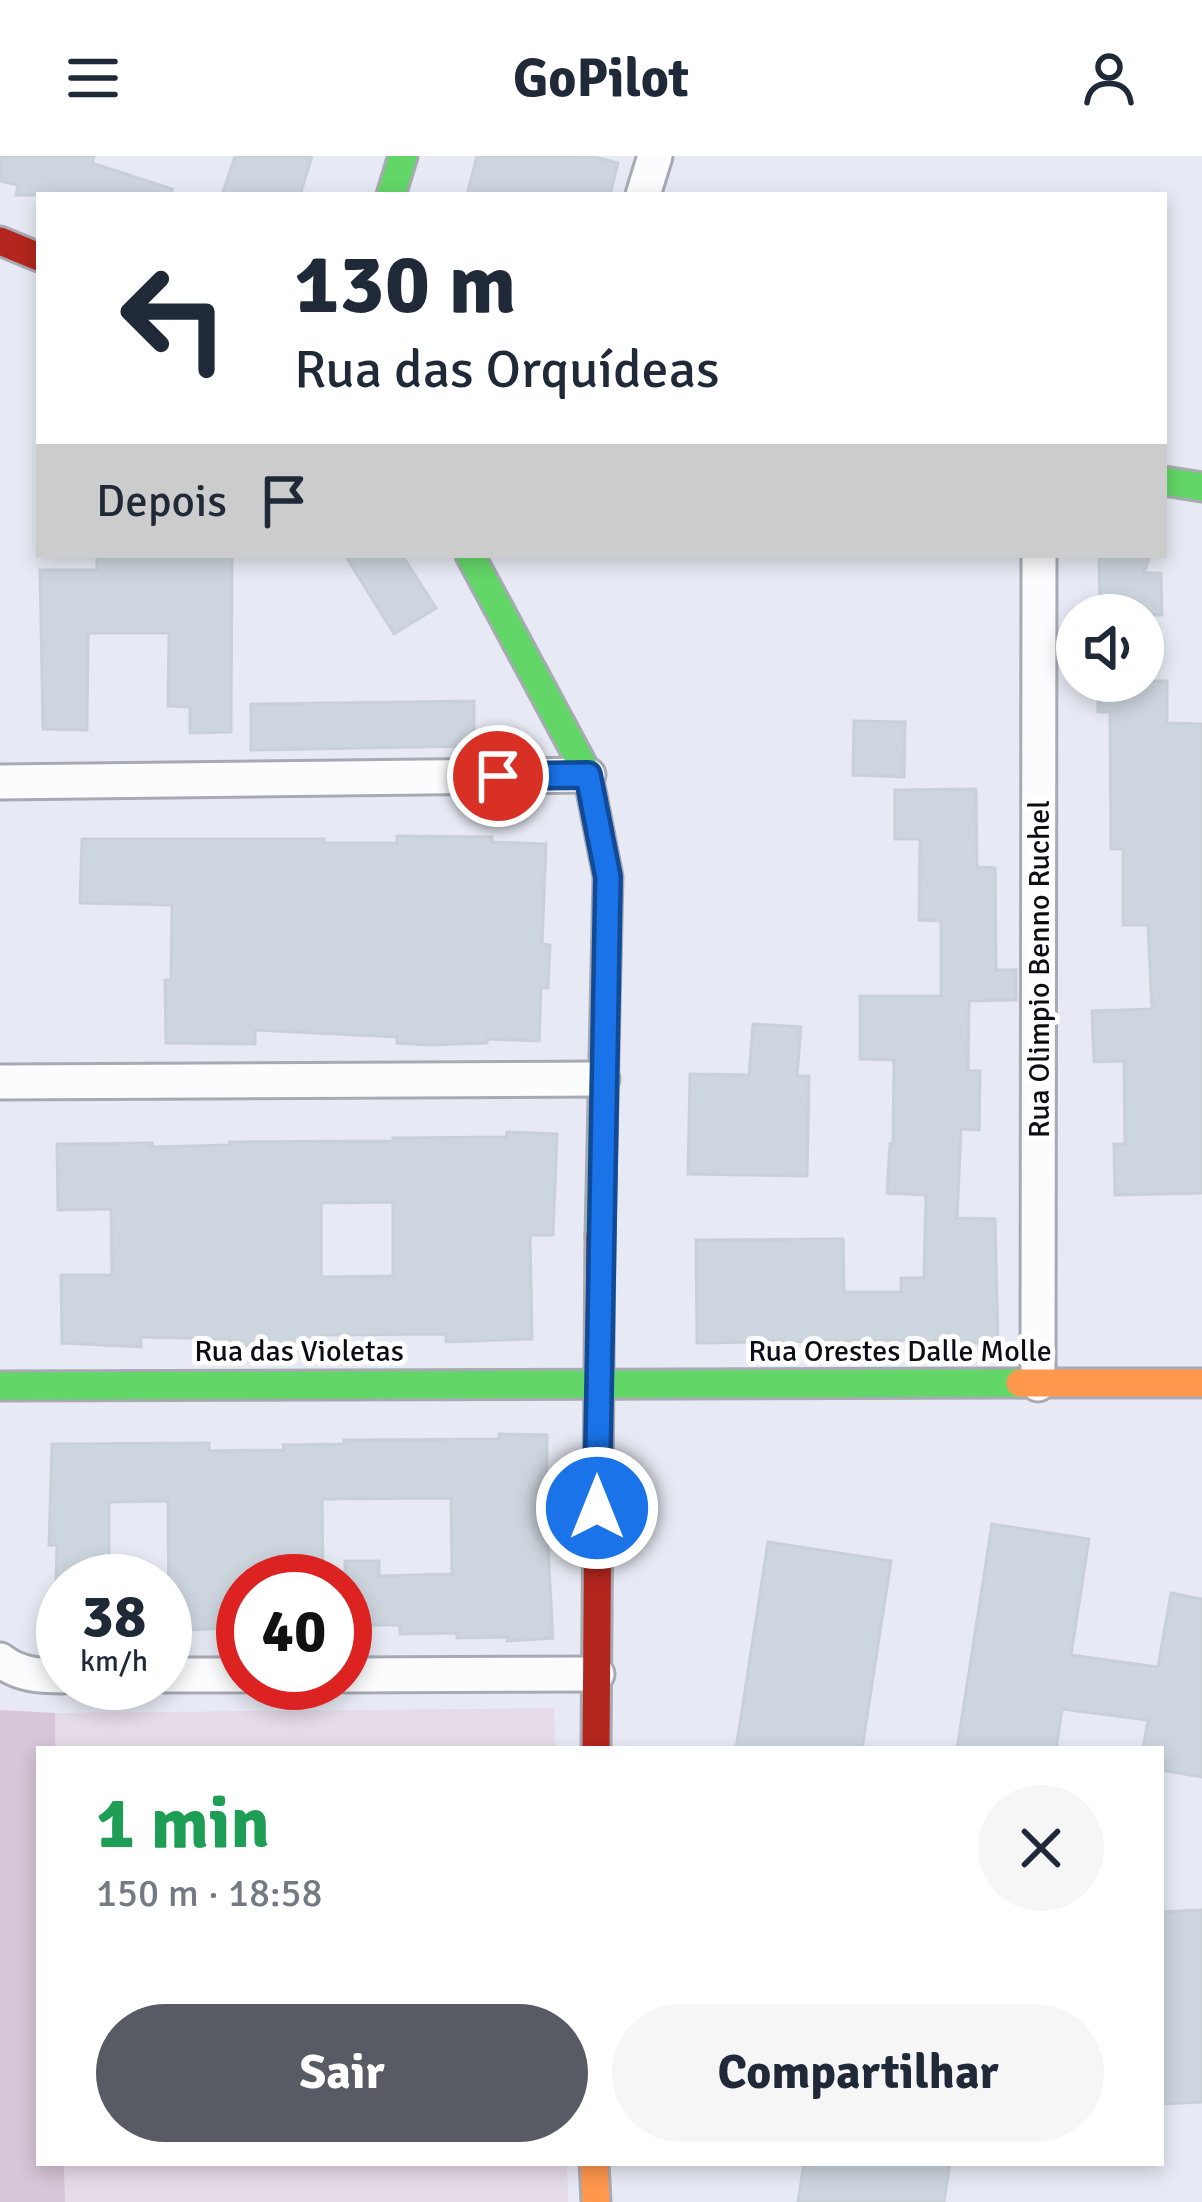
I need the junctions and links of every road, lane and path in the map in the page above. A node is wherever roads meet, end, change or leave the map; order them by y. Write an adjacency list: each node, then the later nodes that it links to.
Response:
1 (403, 156): 3 (street)
2 (655, 156): 4 (street)
3 (392, 192)
4 (644, 192)
5 (0, 241): 6 (street)
6 (36, 256)
7 (1167, 481): 8 (street)
8 (1202, 487)
9 (472, 558): 11 (street)
10 (1039, 558): 17 (street, Rua Olimpio Benno Ruchel)
11 (588, 775): 12 (street); 13 (street)
12 (0, 782)
13 (602, 1079): 14 (street); 16 (street)
14 (0, 1082)
15 (1202, 1383): 17 (street, Rua Orestes Dalle Molle)
16 (597, 1384): 17 (street, Rua Orestes Dalle Molle); 18 (street, Rua das Violetas); 20 (street)
17 (1038, 1384)
18 (0, 1386)
19 (0, 1660): 21 (street)
20 (597, 1674): 22 (street); 23 (street)
21 (36, 1675)
22 (372, 1675)
23 (596, 1746)
24 (594, 2166): 25 (street)
25 (596, 2202)

